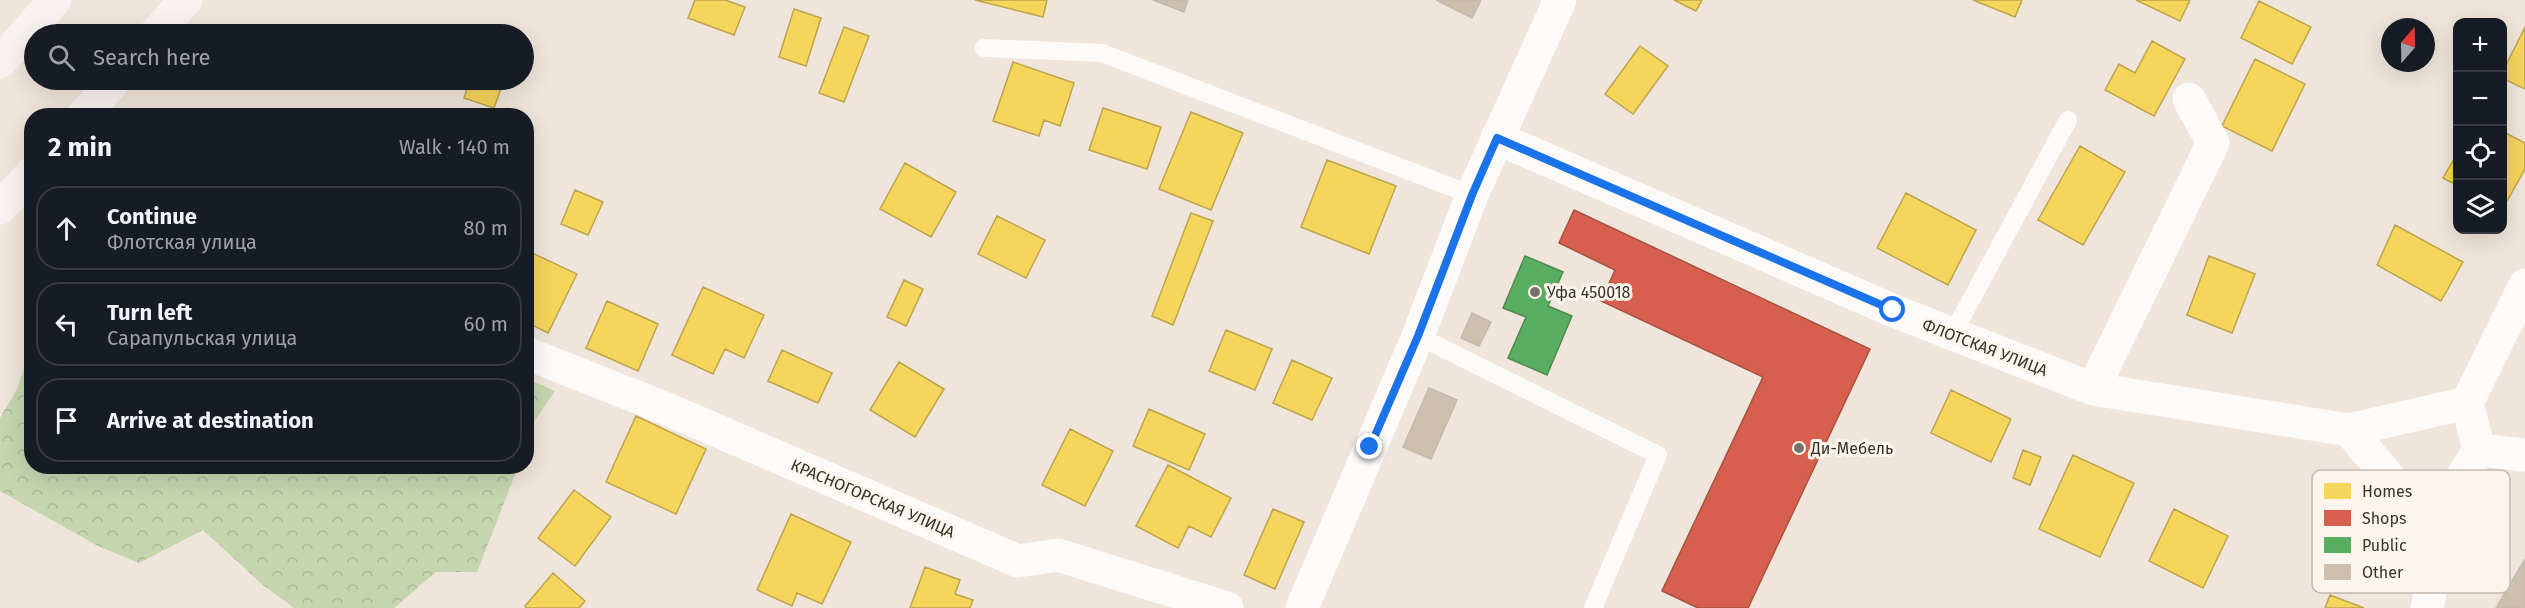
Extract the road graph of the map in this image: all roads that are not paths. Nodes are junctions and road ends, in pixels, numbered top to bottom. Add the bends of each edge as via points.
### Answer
1 (55, 0) edge
2 (186, 0) edge
3 (1560, 0) edge
4 (34, 24) edge
5 (164, 24) edge
6 (24, 35) edge
7 (984, 48) dead end
8 (0, 62) edge
9 (106, 90) edge
10 (2189, 99) dead end
11 (90, 108) edge
12 (2068, 120) dead end
13 (1497, 138) junction
14 (24, 182) edge
15 (1472, 195) junction
16 (0, 208) edge
17 (2525, 285) edge
18 (1952, 335) junction
19 (1418, 336) junction
20 (534, 356) edge
21 (2093, 389) junction
22 (2467, 403) junction
23 (2349, 430) junction
24 (2479, 450) junction
25 (2525, 455) edge
26 (2383, 470) edge
27 (2466, 470) edge
28 (2430, 593) edge
29 (1227, 608) edge
30 (1302, 608) edge
31 (1593, 608) edge
32 (2427, 608) edge

1 - 4 main road
2 - 5 main road
3 - 13 street
6 - 8 main road
7 - 15 lane via 1102,54
9 - 11 main road
10 - 21 street via 2213,143
12 - 18 lane
13 - 15 street
13 - 18 street, ФЛОТСКАЯ УЛИЦА
14 - 16 main road
15 - 19 street
17 - 22 street
18 - 21 street, ФЛОТСКАЯ УЛИЦА
19 - 30 street
19 - 31 lane via 1658,455
20 - 29 street, КРАСНОГОРСКАЯ УЛИЦА via 667,409 1018,561 1058,555
21 - 23 street, ФЛОТСКАЯ УЛИЦА
22 - 23 street, ФЛОТСКАЯ УЛИЦА
22 - 24 street
23 - 26 street
24 - 25 street
24 - 27 street
28 - 32 street

